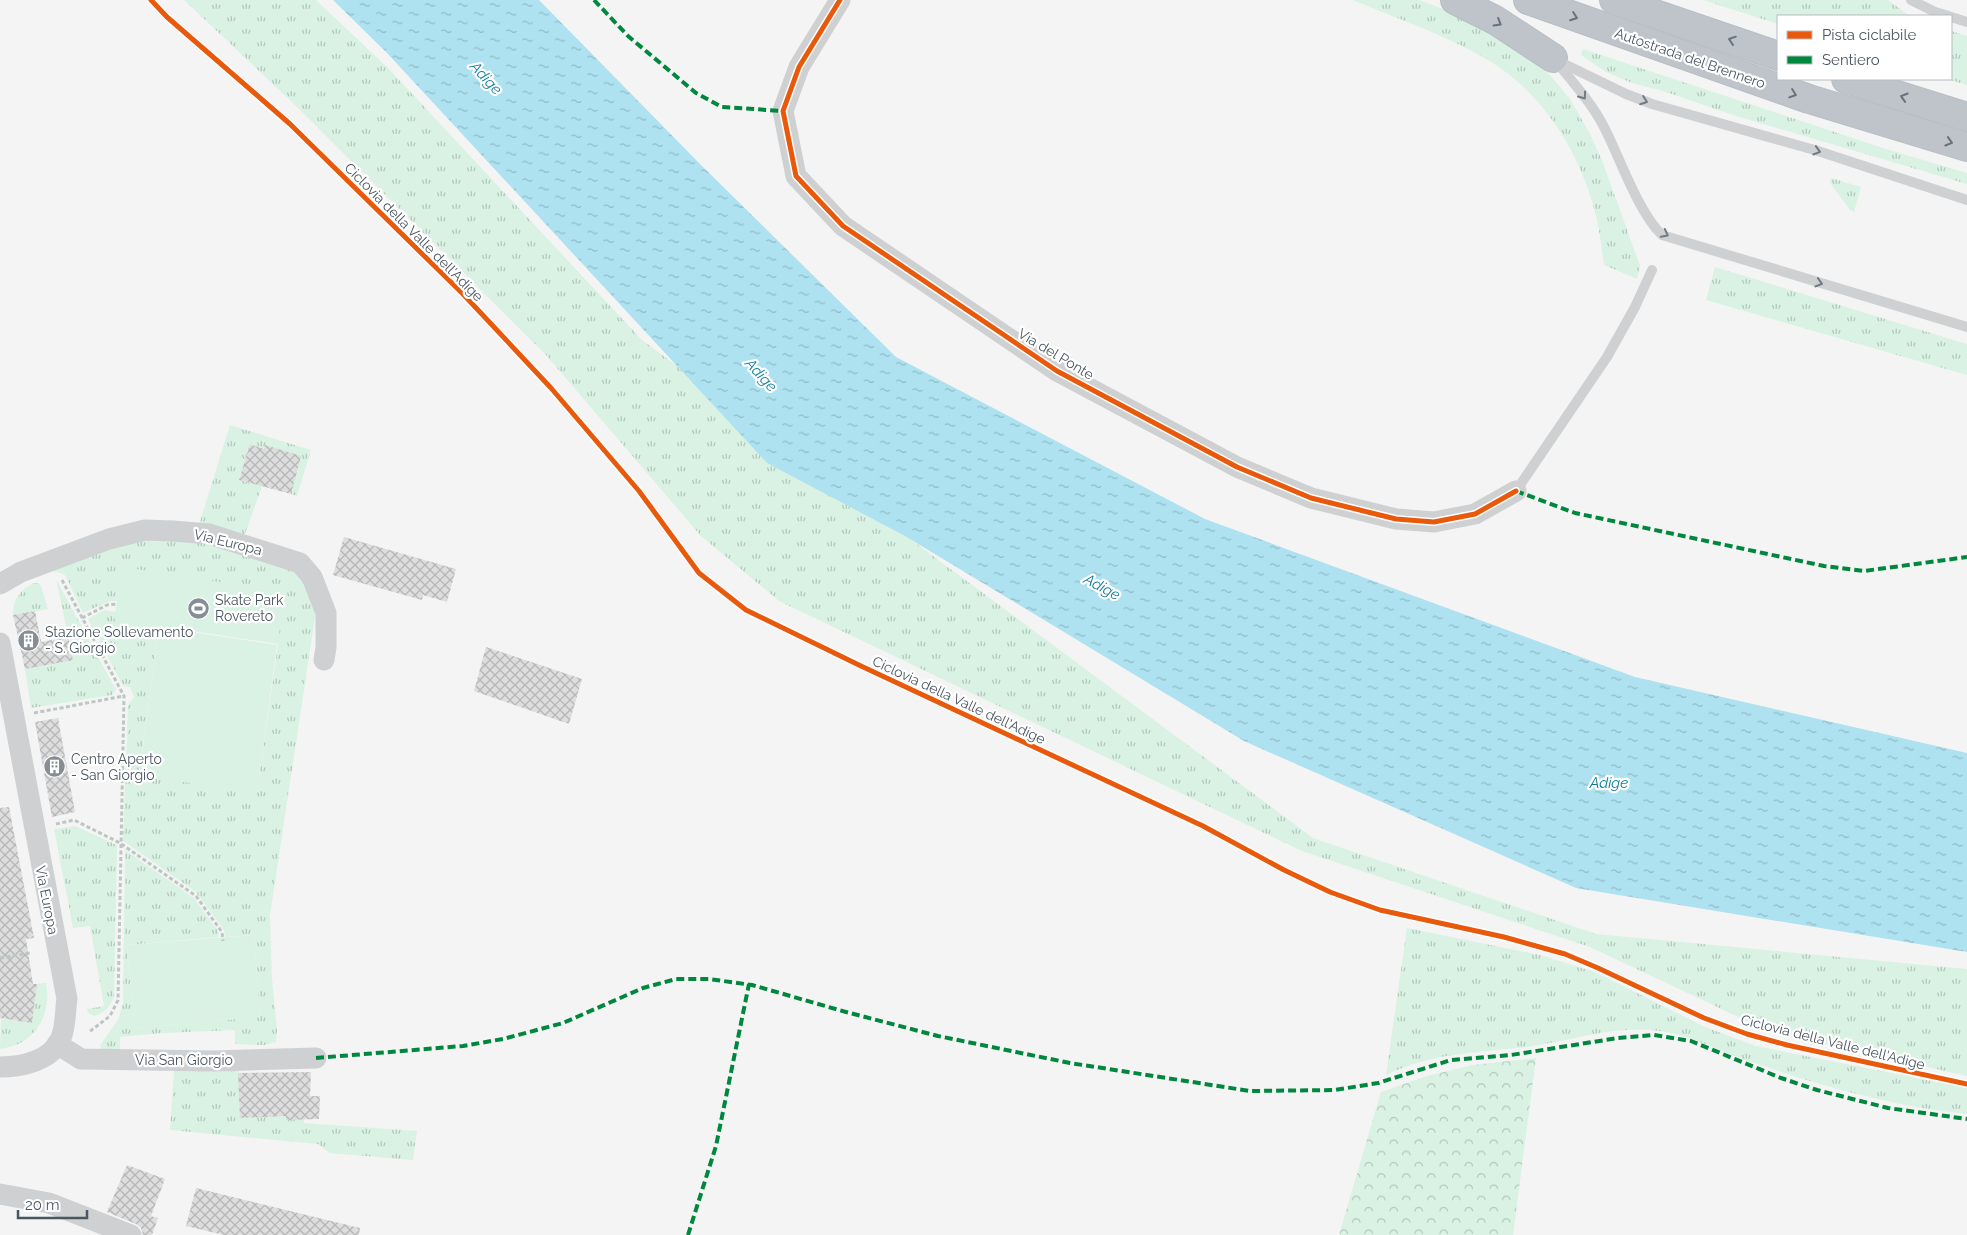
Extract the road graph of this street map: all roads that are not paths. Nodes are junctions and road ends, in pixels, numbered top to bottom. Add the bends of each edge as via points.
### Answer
1 (840, 0) edge
2 (1455, 0) edge
3 (1528, 0) edge
4 (1614, 0) edge
5 (1911, 0) edge
6 (1944, 15) edge
7 (1952, 18) edge
8 (1967, 22) edge
9 (1777, 56) edge
10 (1553, 58) junction
11 (1849, 80) edge
12 (1967, 117) edge
13 (1967, 147) edge
14 (1967, 200) edge
15 (1652, 270) dead end
16 (1967, 327) edge
17 (1516, 491) joint
18 (0, 584) edge
19 (0, 643) edge
20 (324, 660) dead end
21 (59, 1041) junction
22 (316, 1058) dead end
23 (0, 1067) edge
24 (0, 1194) edge
25 (131, 1235) edge

1 - 17 street, Via del Ponte via 799,67 783,111 796,176 843,226 1057,371 1237,467 1312,498 1396,520 1434,522 1475,514
2 -> 10 highway via 1495,20
3 -> 13 highway, Autostrada del Brennero via 1809,99
9 -> 4 highway
5 - 6 lane
7 - 8 lane
10 -> 14 lane via 1652,104
10 -> 16 lane via 1603,125 1647,216 1662,235
12 -> 11 highway
15 - 17 lane via 1607,357
18 - 20 street, Via Europa via 21,572 109,538 146,530 209,534 300,563 312,576 326,613
19 - 21 street, Via Europa via 66,999
21 - 22 street, Via San Giorgio via 80,1059 213,1061
21 - 23 street via 51,1052 36,1061 17,1067
24 - 25 street via 49,1203

